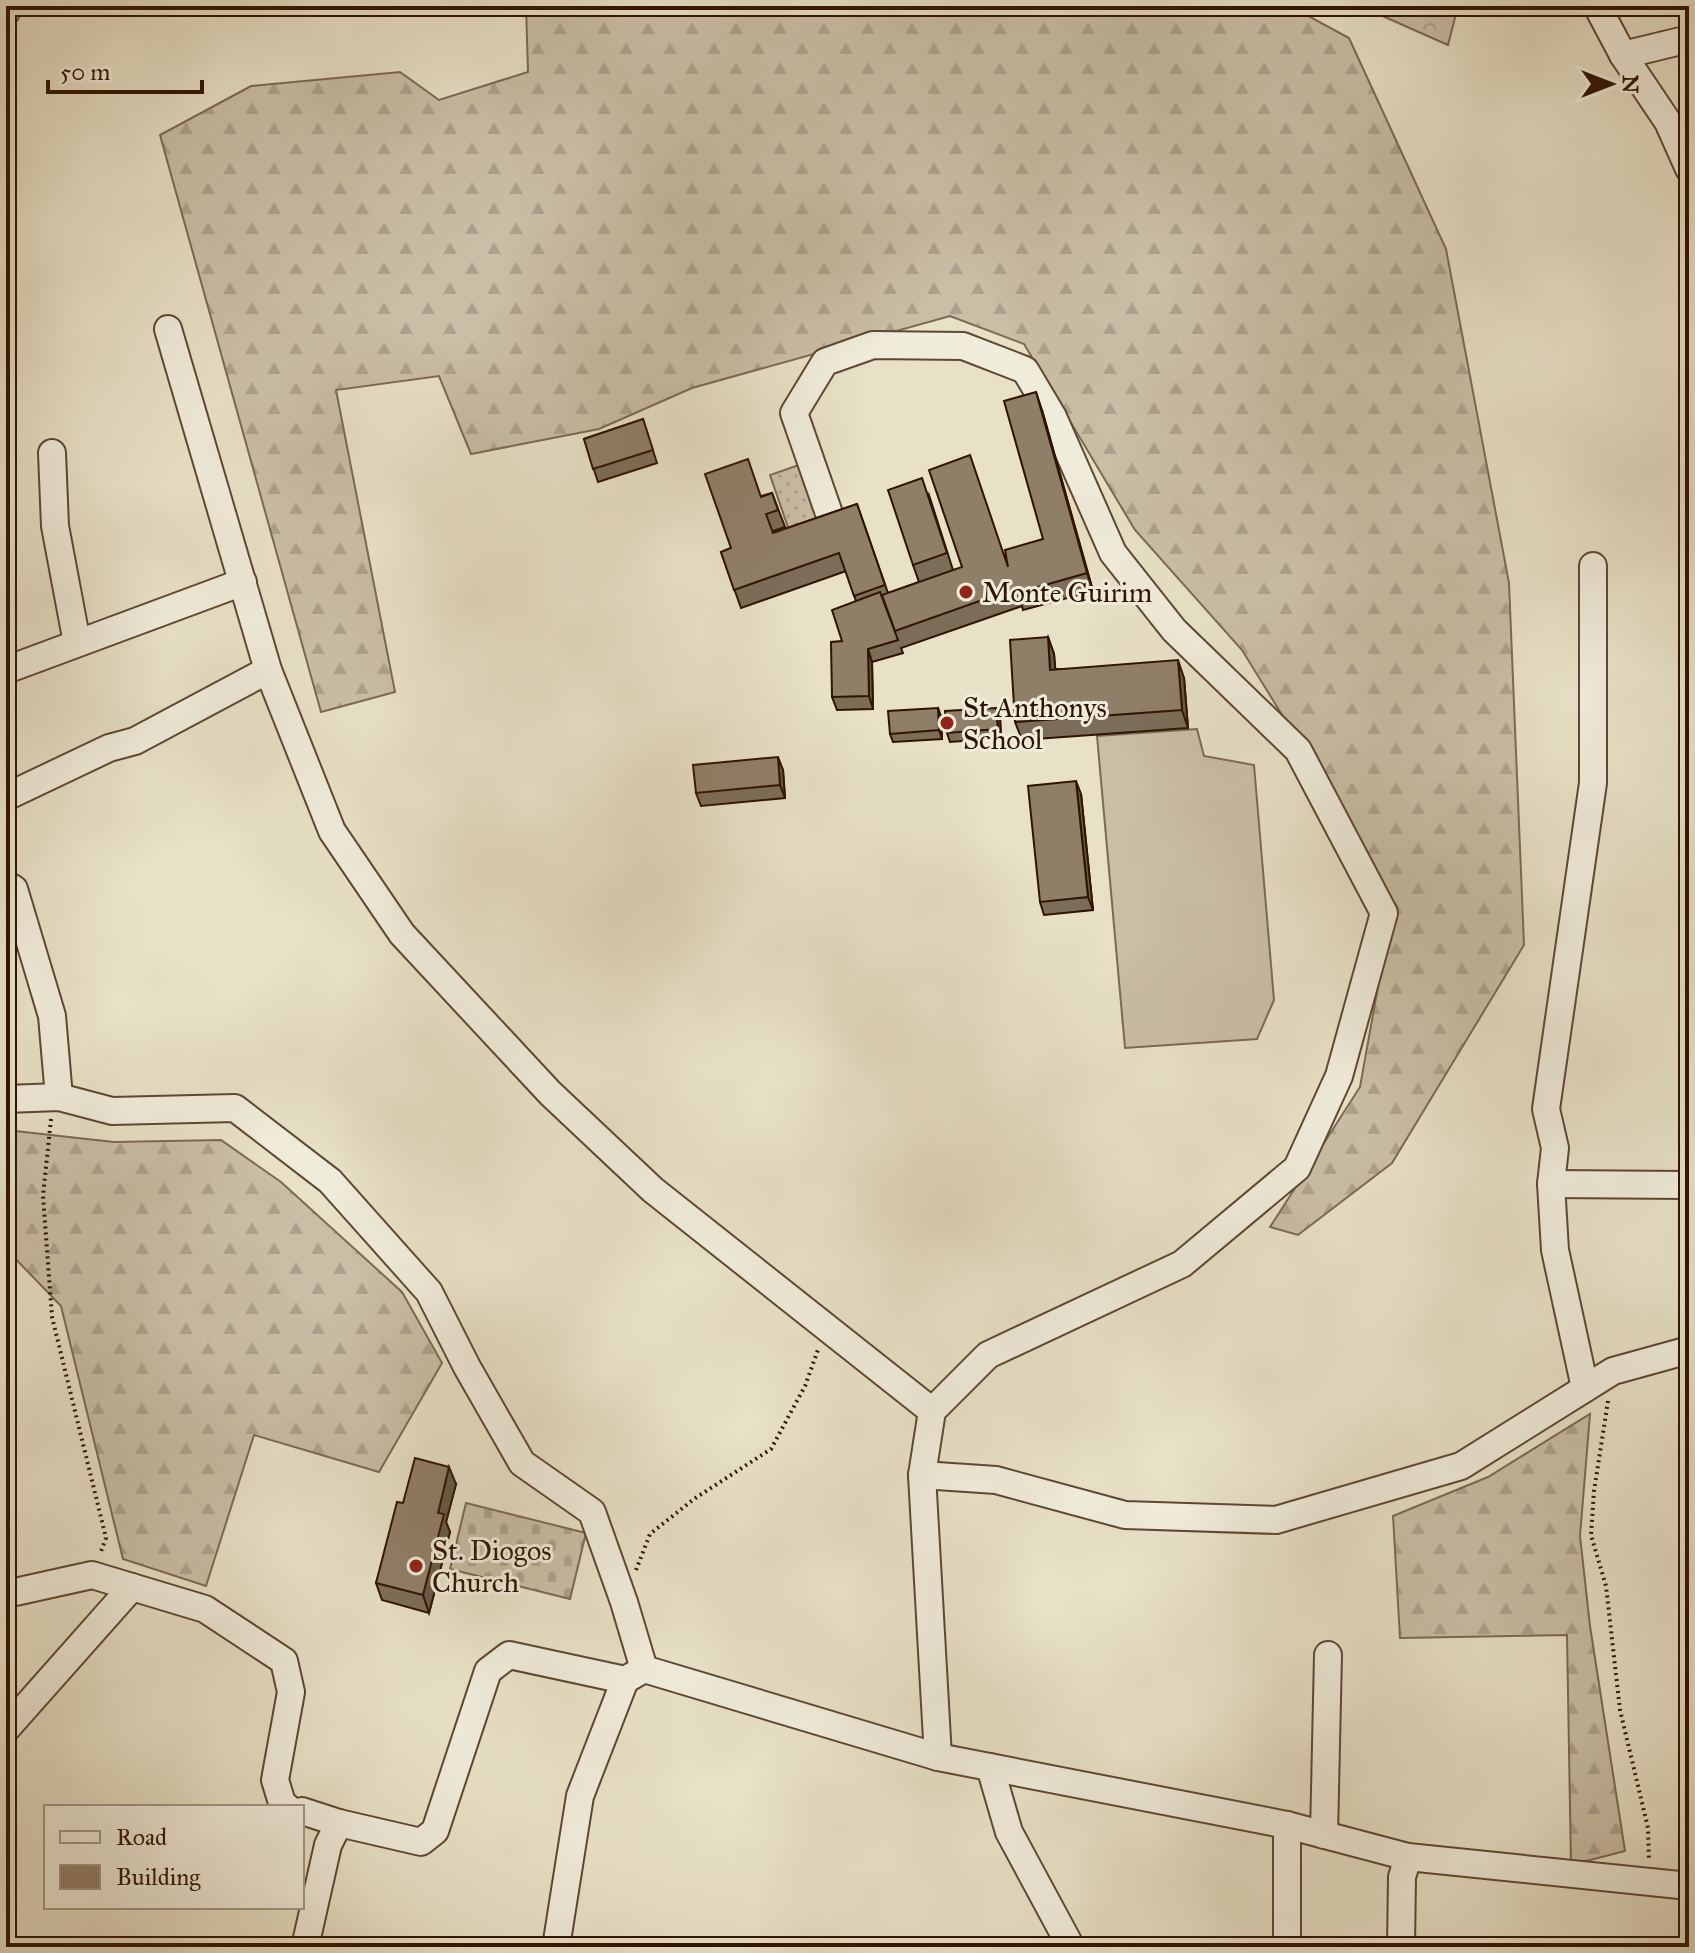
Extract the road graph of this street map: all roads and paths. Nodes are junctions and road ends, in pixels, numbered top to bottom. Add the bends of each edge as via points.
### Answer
1 (7, 6) edge
2 (1597, 6) edge
3 (6, 12) edge
4 (1689, 39) edge
5 (1623, 55) junction
6 (1689, 169) edge
7 (168, 329) dead end
8 (52, 453) dead end
9 (832, 522) edge
10 (1593, 566) dead end
11 (243, 582) junction
12 (77, 643) junction
13 (6, 670) edge
14 (268, 670) junction
15 (6, 797) edge
16 (6, 884) edge
17 (56, 1097) junction
18 (6, 1099) edge
19 (1551, 1184) junction
20 (1689, 1185) edge
21 (827, 1328) junction
22 (1689, 1350) edge
23 (1613, 1371) junction
24 (1585, 1388) junction
25 (932, 1411) junction
26 (922, 1475) junction
27 (92, 1575) junction
28 (132, 1587) junction
29 (6, 1594) edge
30 (624, 1602) junction
31 (1328, 1655) dead end
32 (635, 1674) junction
33 (6, 1729) edge
34 (938, 1757) junction
35 (990, 1767) junction
36 (283, 1805) edge
37 (304, 1812) edge
38 (339, 1823) junction
39 (1287, 1825) junction
40 (1324, 1835) junction
41 (1408, 1857) junction
42 (1649, 1883) junction
43 (1689, 1886) edge
44 (305, 1947) edge
45 (556, 1947) edge
46 (1071, 1947) edge
47 (1287, 1947) edge
48 (1401, 1947) edge

1 - 3 street
2 - 5 street
4 - 5 street
5 - 6 street via 1668,122
7 - 11 street
8 - 12 street via 55,526
9 - 25 street via 794,413 825,362 873,345 963,346 1025,370 1053,417 1113,553 1174,630 1298,750 1384,913 1339,1076 1297,1168 1182,1264 988,1355
10 - 19 street via 1593,783 1546,1109 1555,1148
11 - 12 street
11 - 14 street
12 - 13 street
14 - 15 street via 135,741
14 - 21 street via 332,831 402,934 550,1093 653,1190
16 - 17 street via 14,889 52,1016
17 - 18 street
17 - 27 path via 43,1196 52,1317 106,1538
17 - 30 street via 112,1111 235,1108 330,1181 429,1292 522,1463 592,1512
19 - 20 street
19 - 24 street via 1555,1250
21 - 25 street
21 - 30 path via 805,1386 771,1449 650,1534
22 - 23 street
23 - 24 street
23 - 42 path via 1591,1535 1606,1586 1620,1710 1648,1828
24 - 26 street via 1461,1466 1276,1520 1125,1515 996,1480
25 - 26 street
26 - 34 street
27 - 28 street
27 - 29 street
28 - 33 street
28 - 36 street via 205,1609 284,1661 291,1692 275,1780
30 - 32 street
31 - 40 street
32 - 34 street
32 - 38 street via 509,1655 488,1671 435,1831 421,1842
32 - 45 street via 580,1796
34 - 35 street
35 - 39 street
35 - 46 street via 1009,1832
37 - 38 street
38 - 44 street via 328,1845
39 - 40 street
39 - 47 street
40 - 41 street
41 - 42 street
41 - 48 street via 1402,1877
42 - 43 street

